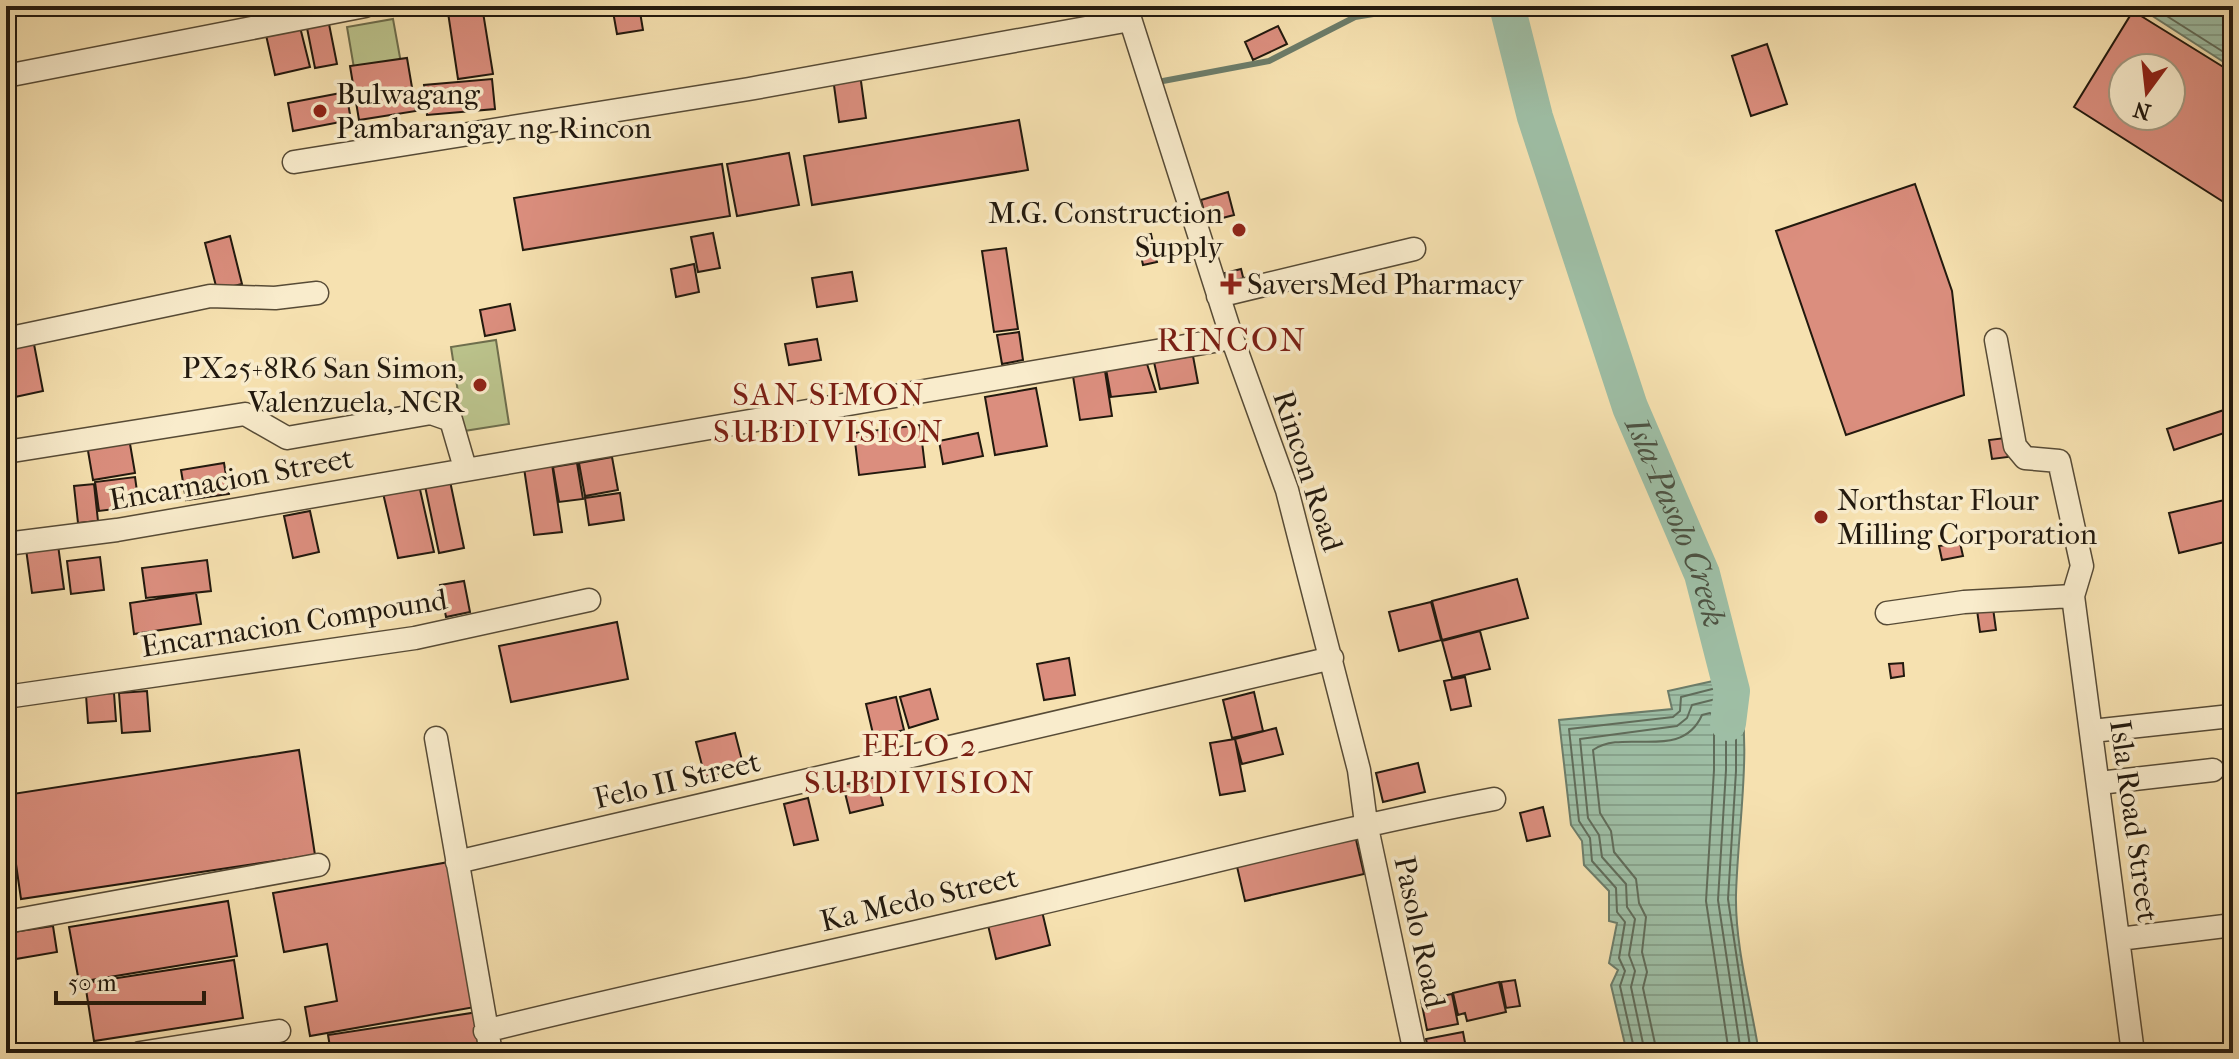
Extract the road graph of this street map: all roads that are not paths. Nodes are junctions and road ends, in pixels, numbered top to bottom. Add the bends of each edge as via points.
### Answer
1 (365, 6) edge
2 (1128, 13) edge
3 (6, 76) edge
4 (294, 162) dead end
5 (1414, 249) dead end
6 (317, 293) dead end
7 (1218, 296) junction
8 (1232, 338) junction
9 (6, 339) edge
10 (1996, 340) dead end
11 (6, 452) edge
12 (465, 468) junction
13 (6, 544) edge
14 (2073, 596) junction
15 (589, 600) dead end
16 (1887, 613) dead end
17 (1332, 658) junction
18 (6, 697) edge
19 (2231, 716) dead end
20 (2092, 731) junction
21 (436, 738) dead end
22 (2213, 770) dead end
23 (2099, 783) junction
24 (1494, 799) dead end
25 (1366, 823) junction
26 (457, 862) junction
27 (318, 865) dead end
28 (6, 922) edge
29 (2233, 925) edge
30 (2119, 939) junction
31 (279, 1031) dead end
32 (485, 1031) junction
33 (140, 1053) edge
34 (491, 1053) edge
35 (1415, 1053) edge
36 (2133, 1053) edge

1 - 3 street
2 - 4 street via 749,89
2 - 7 street, Rincon Road
5 - 7 street
6 - 9 street via 210,296
7 - 8 street, Rincon Road
8 - 12 street, Encarnacion Street
8 - 17 street, Rincon Road via 1287,490
10 - 14 street, Isla Road Street via 2019,455 2059,461 2082,566
11 - 12 street via 245,414 280,436 440,413 451,420
12 - 13 street, Encarnacion Street via 117,530
14 - 16 street
14 - 20 street, Isla Road Street
15 - 18 street, Encarnacion Compound via 415,638
17 - 25 street, Rincon Road
17 - 26 street, Felo II Street
19 - 20 street
20 - 23 street, Isla Road Street
21 - 26 street
22 - 23 street
23 - 30 street, Isla Road Street
24 - 25 street, Ka Medo Street
25 - 32 street, Ka Medo Street
25 - 35 street, Pasolo Road
26 - 32 street
27 - 28 street
29 - 30 street
30 - 36 street, Isla Road Street
31 - 33 street
32 - 34 street

